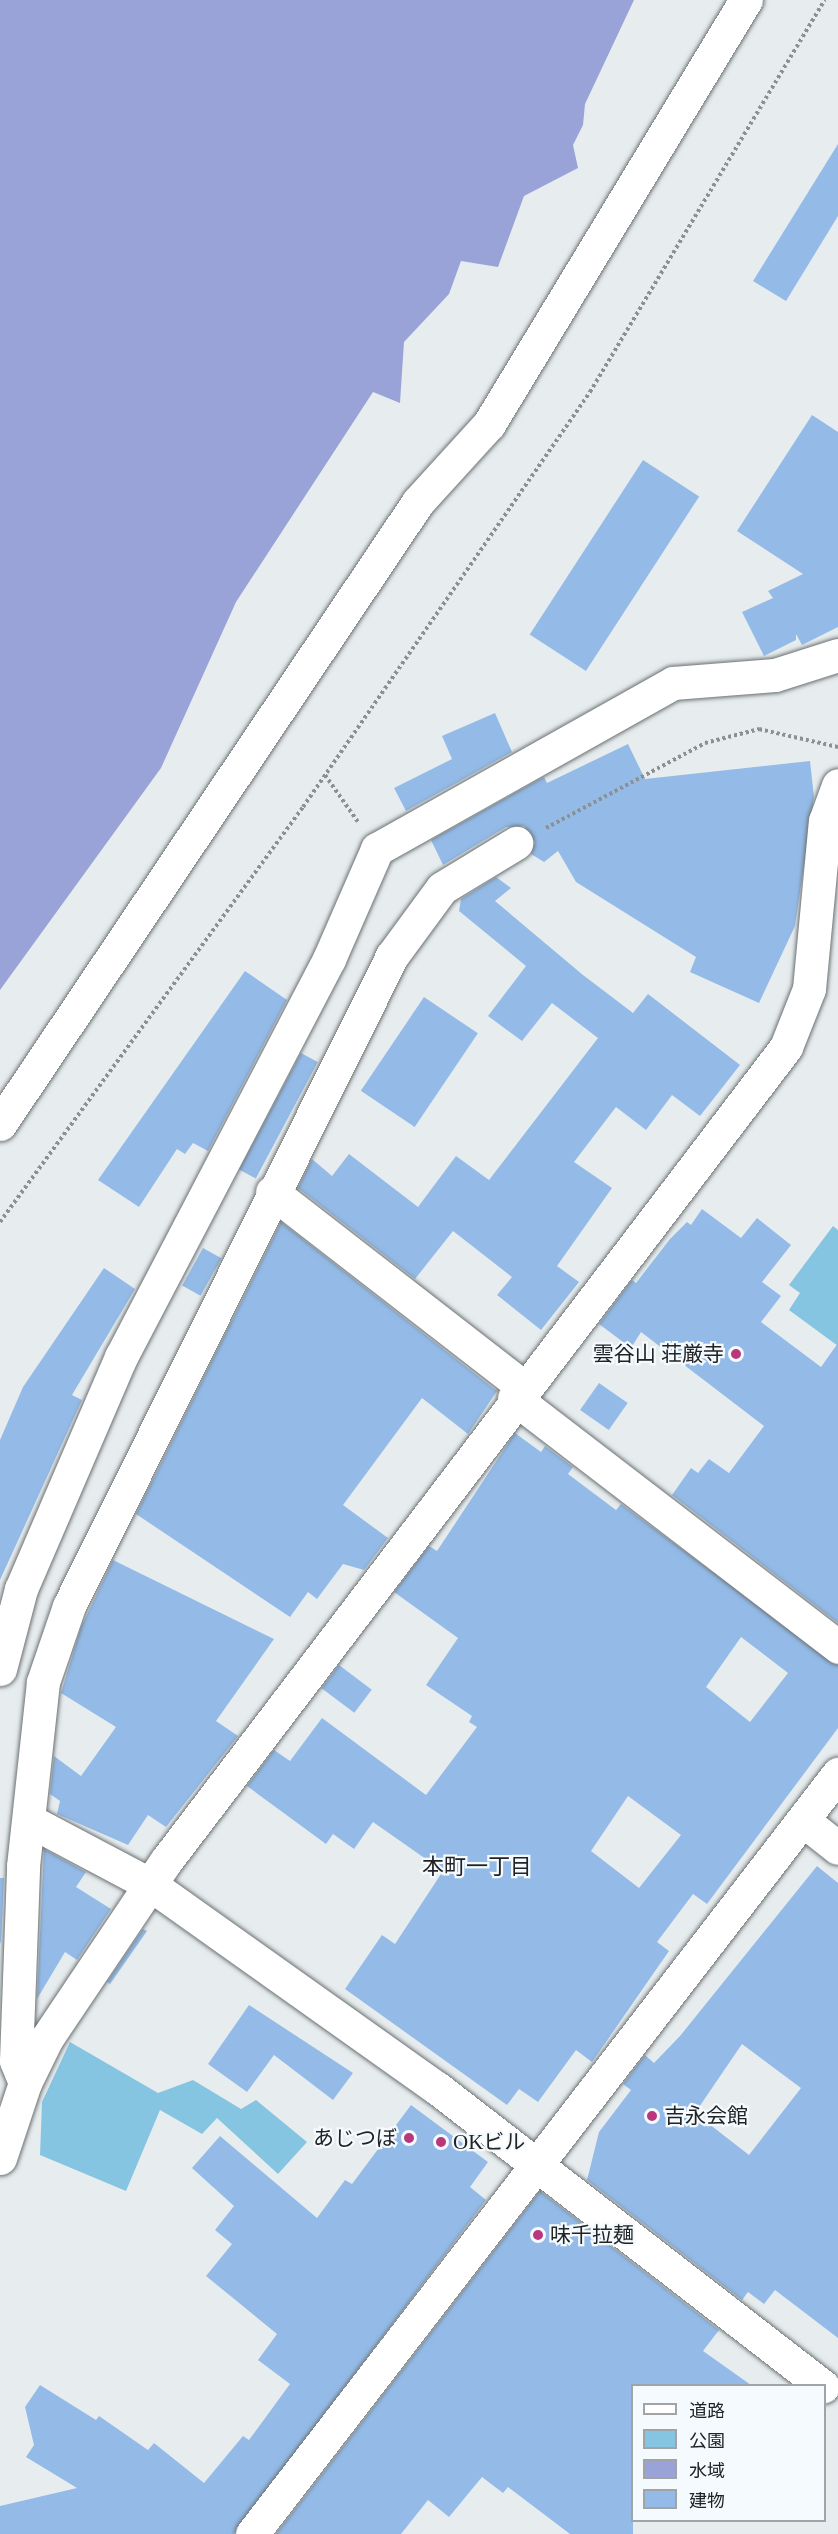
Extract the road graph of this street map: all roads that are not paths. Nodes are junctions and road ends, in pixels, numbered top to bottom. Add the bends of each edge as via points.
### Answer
1 (746, 0) edge
2 (838, 656) edge
3 (838, 785) edge
4 (516, 843) road end
5 (0, 1124) edge
6 (272, 1192) junction
7 (519, 1393) junction
8 (10, 1587) edge
9 (838, 1647) edge
10 (0, 1669) edge
11 (838, 1774) edge
12 (804, 1821) junction
13 (32, 1822) junction
14 (838, 1848) edge
15 (151, 1885) junction
16 (25, 2083) junction
17 (0, 2158) edge
18 (539, 2163) junction
19 (821, 2384) edge
20 (826, 2388) edge
21 (838, 2397) edge
22 (252, 2534) edge

1 - 5 street via 489,424 418,502
2 - 8 street via 775,675 673,683 377,849 329,959 121,1357
3 - 7 street via 825,821 809,989 786,1047
4 - 6 street via 442,888 416,920
6 - 7 street
6 - 13 street via 69,1606 43,1682
7 - 9 street
7 - 15 street
8 - 10 street
11 - 12 street
12 - 14 street
12 - 18 street
13 - 15 street
13 - 16 street via 22,1866 16,2061
15 - 16 street via 47,2038
15 - 18 street
16 - 17 street
18 - 19 street
18 - 22 street
20 - 21 street

